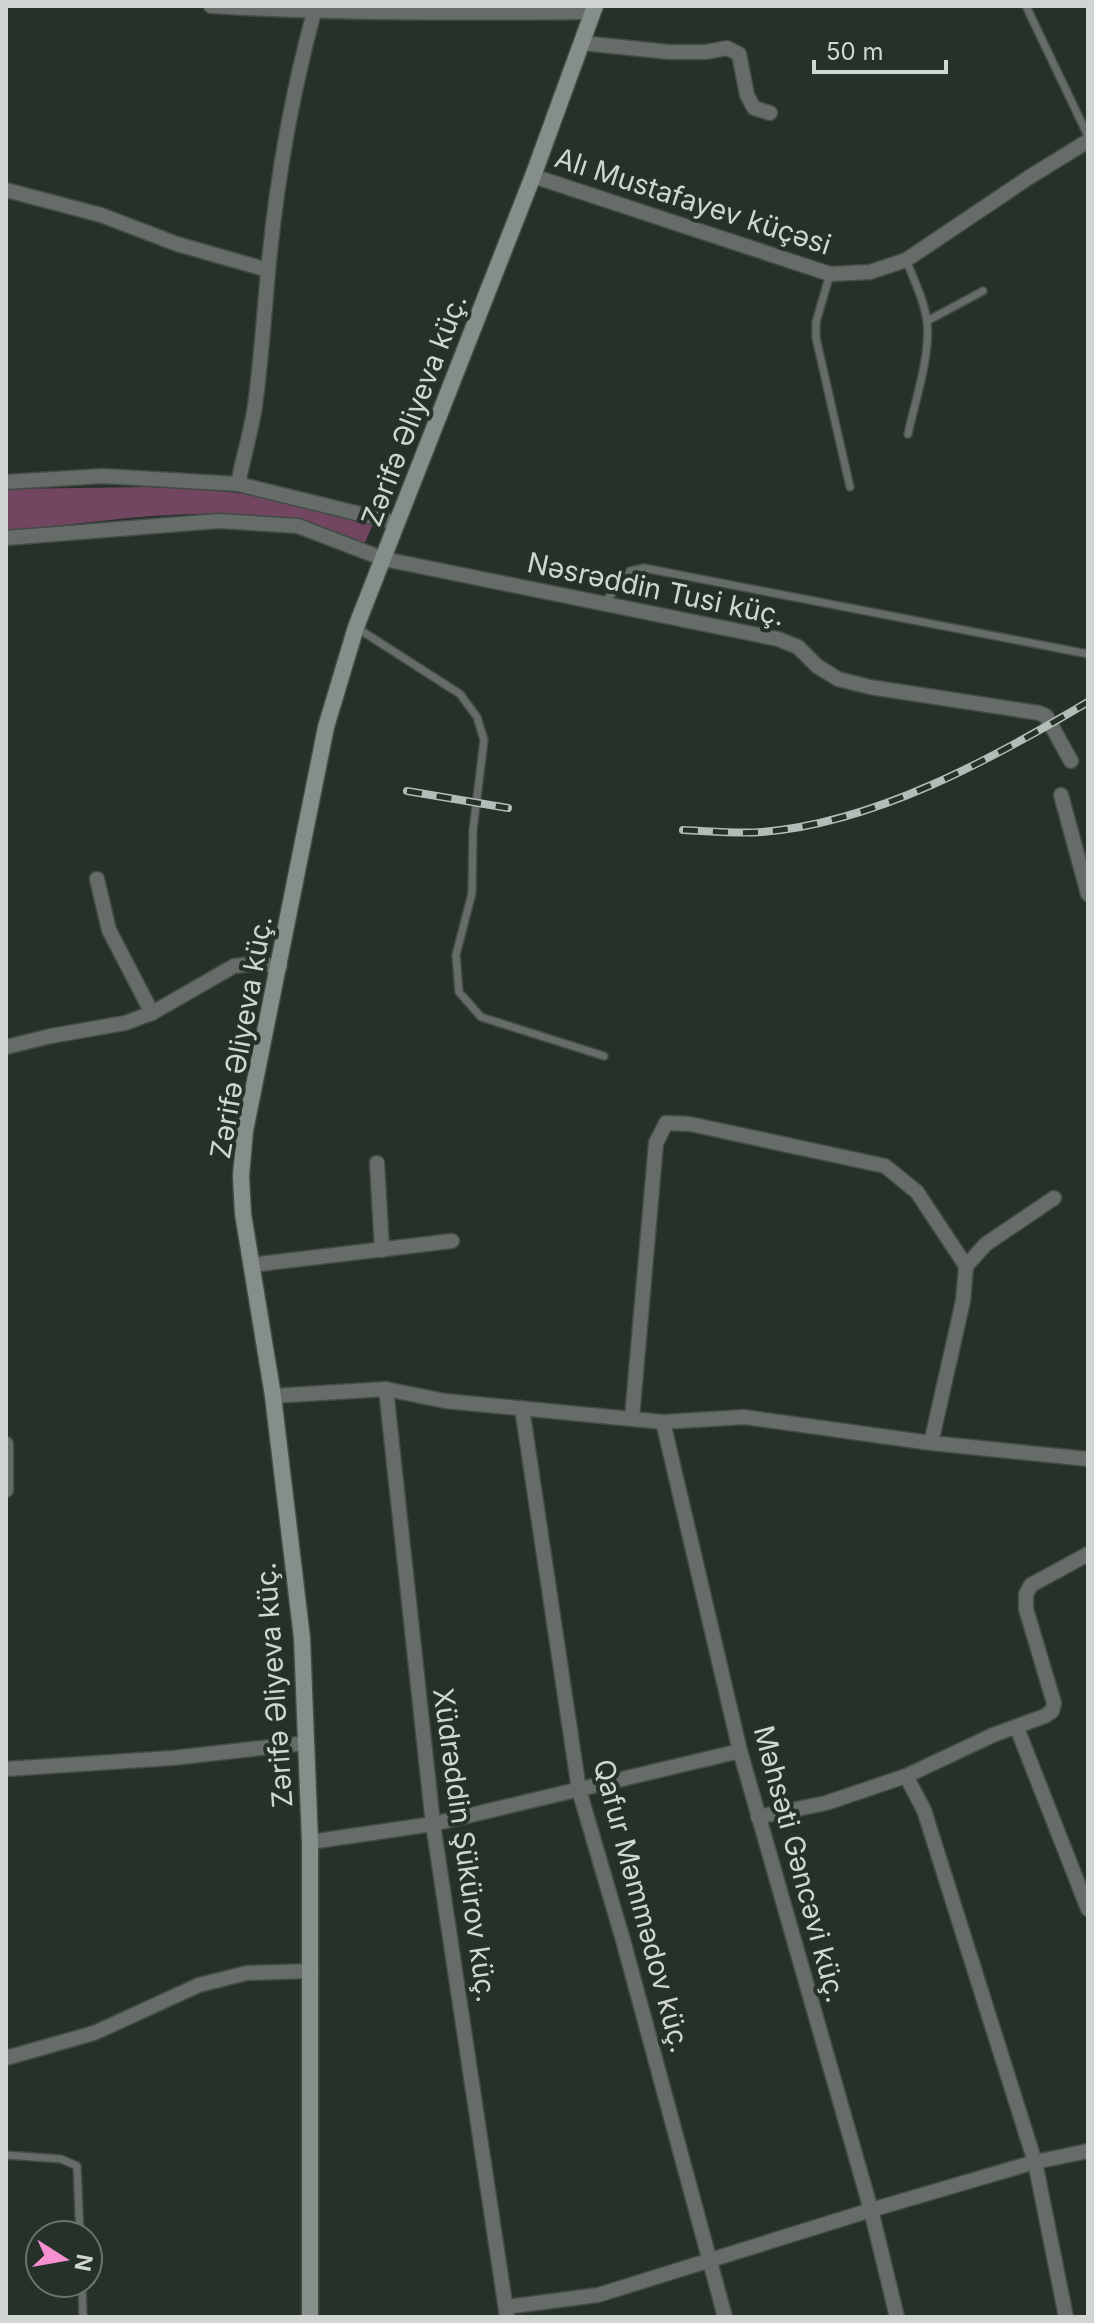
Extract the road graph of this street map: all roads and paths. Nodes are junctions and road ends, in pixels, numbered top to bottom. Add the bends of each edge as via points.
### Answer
1 (211, 6) edge
2 (1026, 6) edge
3 (594, 9) edge
4 (314, 12) junction
5 (582, 43) junction
6 (770, 113) dead end
7 (1088, 139) edge
8 (533, 176) junction
9 (6, 190) edge
10 (906, 260) junction
11 (268, 270) junction
12 (830, 274) junction
13 (983, 291) dead end
14 (927, 321) junction
15 (908, 434) dead end
16 (6, 482) edge
17 (238, 484) junction
18 (850, 487) dead end
19 (397, 523) junction
20 (6, 538) edge
21 (384, 559) junction
22 (604, 604) junction
23 (356, 627) junction
24 (1088, 654) edge
25 (1071, 761) dead end
26 (1061, 795) dead end
27 (97, 879) dead end
28 (1088, 894) edge
29 (280, 966) junction
30 (152, 1013) junction
31 (6, 1047) edge
32 (604, 1056) dead end
33 (377, 1163) dead end
34 (1054, 1198) dead end
35 (452, 1241) dead end
36 (382, 1250) junction
37 (251, 1265) junction
38 (966, 1266) junction
39 (386, 1389) junction
40 (273, 1396) junction
41 (522, 1408) junction
42 (632, 1418) junction
43 (663, 1422) junction
44 (931, 1443) junction
45 (6, 1444) edge
46 (1088, 1459) edge
47 (6, 1490) edge
48 (1088, 1554) edge
49 (1017, 1728) junction
50 (306, 1743) junction
51 (740, 1751) junction
52 (6, 1769) edge
53 (906, 1776) junction
54 (579, 1790) junction
55 (758, 1817) junction
56 (433, 1824) junction
57 (310, 1842) junction
58 (1088, 1909) edge
59 (311, 1971) junction
60 (6, 2058) edge
61 (1088, 2151) edge
62 (6, 2155) edge
63 (1035, 2162) junction
64 (871, 2210) junction
65 (79, 2219) edge
66 (710, 2261) junction
67 (506, 2312) edge
68 (310, 2317) edge
69 (725, 2317) edge
70 (897, 2317) edge
71 (1066, 2317) edge

1 - 4 street
2 - 7 lane
3 - 4 street
3 - 5 street, Zərifə Əliyeva küç.
4 - 11 street via 299,65
5 - 6 street via 669,52 727,48 739,54 754,108
5 - 8 street, Zərifə Əliyeva küç.
7 - 10 street, Alı Mustafayev küçəsi
8 - 12 street, Alı Mustafayev küçəsi
8 - 19 street, Zərifə Əliyeva küç.
9 - 11 street
10 - 12 street, Alı Mustafayev küçəsi via 870,272
10 - 14 lane
11 - 17 street via 254,411
12 - 18 lane via 816,338
13 - 14 lane
14 - 15 lane
16 - 17 street via 103,476
17 - 19 street
19 - 21 street, Zərifə Əliyeva küç.
20 - 21 street, Nəsrəddin Tusi küç. via 219,521 298,526
21 - 22 street, Nəsrəddin Tusi küç.
21 - 23 street, Zərifə Əliyeva küç.
22 - 24 lane via 630,571 644,568
22 - 25 street, Nəsrəddin Tusi küç. via 778,639 798,647 838,679 859,685 1039,713 1046,716
23 - 29 street, Zərifə Əliyeva küç. via 326,727
23 - 32 lane via 460,694 477,717 484,740 472,893 456,955 459,992 481,1017
26 - 28 street
27 - 30 street via 109,930
29 - 30 street via 234,966
29 - 37 street, Zərifə Əliyeva küç. via 245,1131 241,1176
30 - 31 street
33 - 36 street
34 - 38 street via 986,1244
35 - 36 street
36 - 37 street
37 - 40 street, Zərifə Əliyeva küç.
38 - 42 street via 917,1192 885,1166 666,1123 656,1143
38 - 44 street
39 - 40 street
39 - 41 street
39 - 56 street, Xüdrəddin Şükürov küç.
40 - 50 street, Zərifə Əliyeva küç. via 302,1638
41 - 42 street
41 - 54 street, Qafur Məmmədov küç.
42 - 43 street
43 - 44 street via 744,1417
43 - 51 street, Məhsəti Gəncəvi küç.
44 - 46 street
45 - 47 street
48 - 49 street via 1031,1585 1026,1594 1054,1703 1045,1716
49 - 53 street
49 - 58 street
50 - 52 street
50 - 57 street, Zərifə Əliyeva küç.
51 - 54 street
51 - 55 street, Məhsəti Gəncəvi küç.
53 - 55 street via 826,1803
53 - 63 street via 924,1810
54 - 56 street
54 - 66 street, Qafur Məmmədov küç.
55 - 64 street, Məhsəti Gəncəvi küç.
56 - 57 street
56 - 67 street, Xüdrəddin Şükürov küç.
57 - 59 street, Zərifə Əliyeva küç.
59 - 60 street via 247,1973 199,1985 94,2033
59 - 68 street, Zərifə Əliyeva küç.
61 - 63 street
62 - 65 lane via 61,2159 77,2166
63 - 64 street
63 - 71 street
64 - 66 street
64 - 70 street, Məhsəti Gəncəvi küç.
66 - 67 street via 598,2295
66 - 69 street, Qafur Məmmədov küç.

